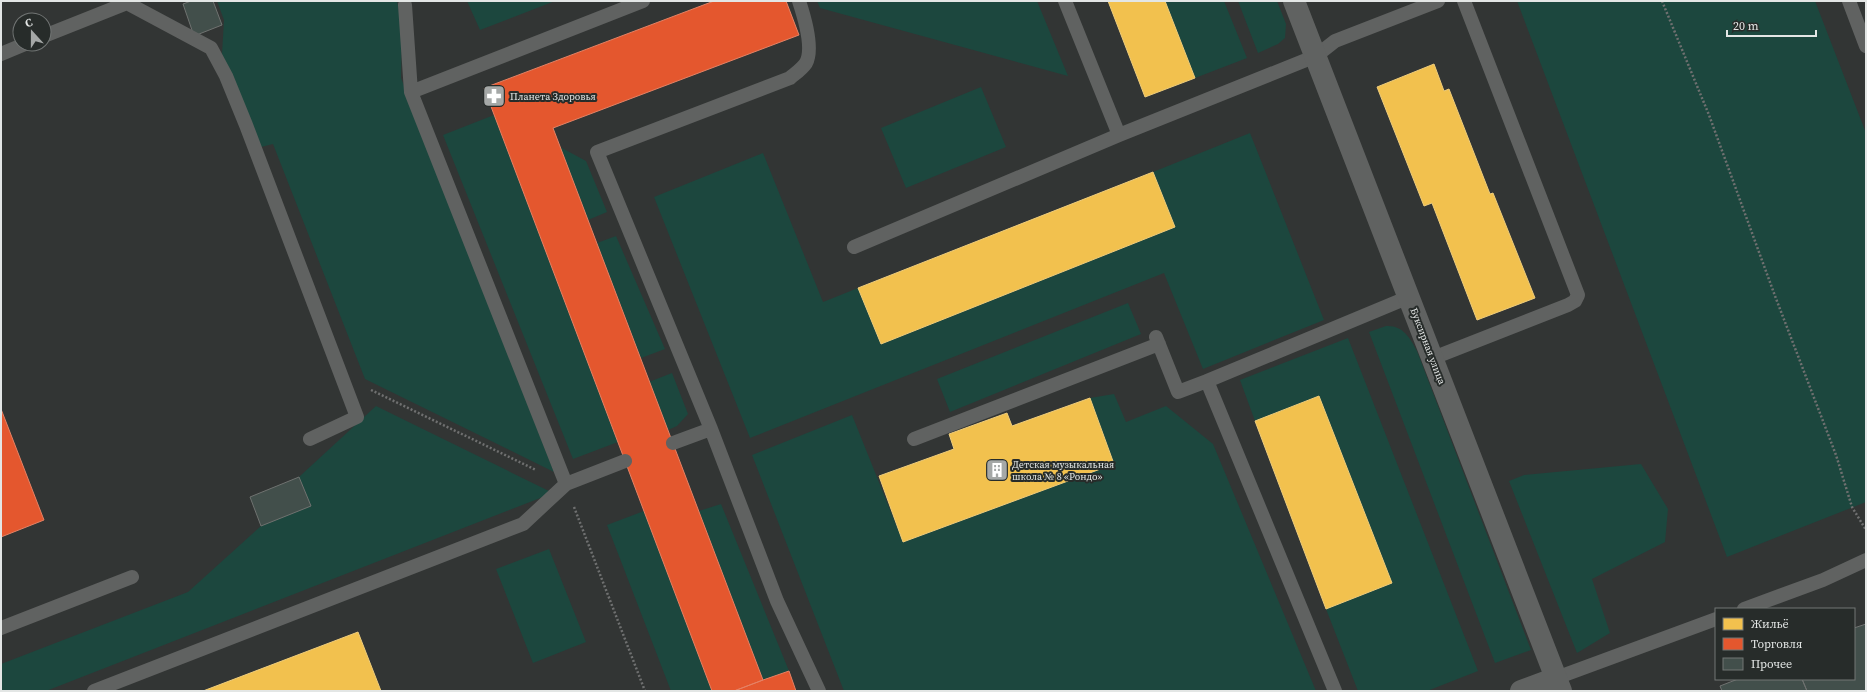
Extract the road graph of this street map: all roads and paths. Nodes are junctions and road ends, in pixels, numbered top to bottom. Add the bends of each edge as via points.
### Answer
1 (643, 1) edge
2 (799, 1) edge
3 (1065, 1) edge
4 (1294, 1) edge
5 (1438, 1) edge
6 (1464, 1) edge
7 (1662, 1) edge
8 (1849, 1) edge
9 (405, 5) dead end
10 (52, 33) edge
11 (1866, 46) edge
12 (12, 49) edge
13 (1, 54) edge
14 (1316, 56) junction
15 (411, 92) junction
16 (1119, 135) junction
17 (854, 247) dead end
18 (1409, 297) junction
19 (1433, 358) junction
20 (341, 376) junction
21 (1207, 381) junction
22 (711, 429) junction
23 (914, 439) dead end
24 (310, 440) dead end
25 (673, 443) dead end
26 (625, 461) dead end
27 (566, 484) junction
28 (1866, 530) edge
29 (1866, 560) edge
30 (132, 577) dead end
31 (1747, 608) edge
32 (1715, 619) edge
33 (1, 628) edge
34 (1559, 684) edge
35 (94, 691) edge
36 (645, 691) edge
37 (820, 691) edge
38 (1335, 691) edge
39 (1520, 691) edge

1 - 15 lane
2 - 22 lane via 808,41 806,62 800,71 790,78 597,152
3 - 16 lane
4 - 14 street, Буксирная улица
5 - 14 lane via 1335,41
6 - 19 lane via 1578,295 1575,301 1568,305
7 - 28 path via 1709,115 1836,455 1852,506
8 - 11 lane
9 - 15 lane
10 - 20 lane via 127,3 211,48 226,76 246,125
12 - 13 lane
14 - 16 lane
14 - 18 street, Буксирная улица
15 - 27 lane
16 - 17 lane
18 - 19 street, Буксирная улица
18 - 21 lane
19 - 34 street, Буксирная улица
20 - 24 lane via 357,417
20 - 27 path
21 - 23 lane via 1178,392 1157,341
21 - 38 lane
22 - 25 lane
22 - 37 lane via 777,601
26 - 27 lane
27 - 35 lane via 522,524
27 - 36 path
29 - 31 lane via 1823,580
30 - 33 lane
32 - 34 lane
34 - 39 street

